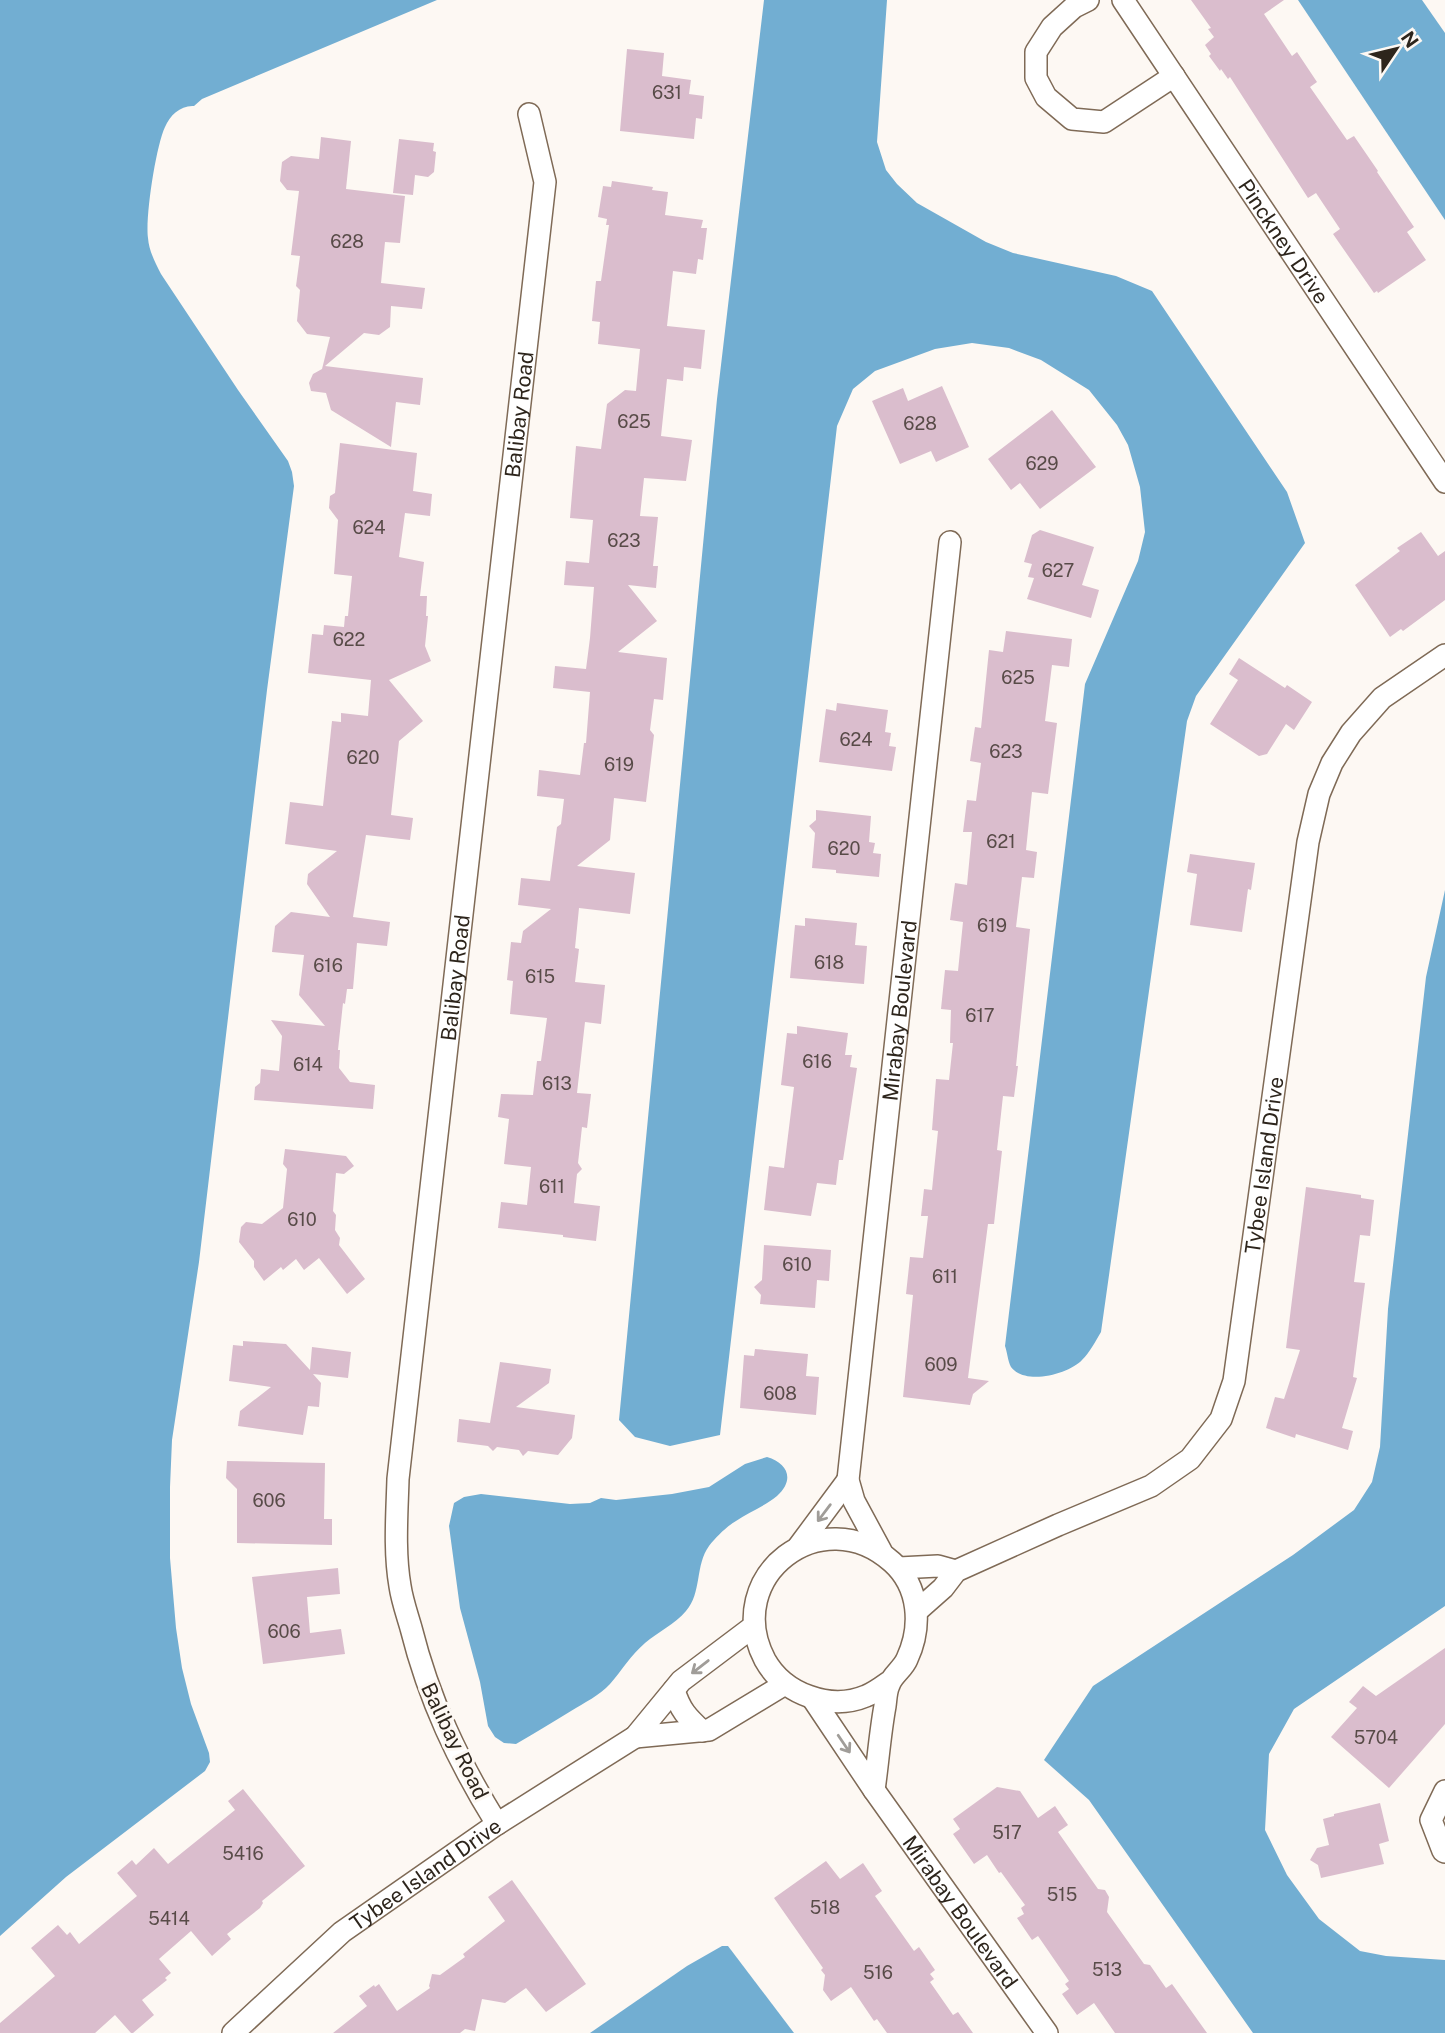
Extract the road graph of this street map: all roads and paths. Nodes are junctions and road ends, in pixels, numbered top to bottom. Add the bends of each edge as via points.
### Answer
1 (1088, 0) edge
2 (1123, 0) edge
3 (1174, 76) junction
4 (529, 114) dead end
5 (1445, 482) edge
6 (950, 542) dead end
7 (1445, 655) edge
8 (848, 1480) junction
9 (799, 1546) junction
10 (881, 1551) junction
11 (899, 1568) junction
12 (956, 1571) junction
13 (917, 1611) junction
14 (754, 1626) junction
15 (889, 1682) junction
16 (785, 1684) junction
17 (674, 1690) junction
18 (813, 1699) junction
19 (702, 1731) junction
20 (635, 1737) junction
21 (874, 1790) junction
22 (1445, 1791) edge
23 (496, 1824) junction
24 (1445, 1852) edge
25 (233, 2033) edge
26 (1047, 2033) edge

1 - 3 street via 1052,27 1037,52 1036,78 1046,97 1072,119 1104,122
2 - 3 street, Pinckney Drive
3 - 5 street, Pinckney Drive
4 - 23 street, Balibay Road via 545,182 397,1492 400,1587 421,1668 443,1726
6 - 8 street, Mirabay Boulevard
7 - 12 street, Tybee Island Drive via 1382,698 1351,733 1319,794 1306,855 1234,1381 1221,1419 1190,1459 1151,1486
8 -> 9 street, Mirabay Boulevard
8 - 10 street, Mirabay Boulevard
9 - 10 street, Mirabay Boulevard via 826,1538 855,1540
9 - 14 street, Mirabay Boulevard via 779,1560 765,1579 756,1601
10 - 11 street, Mirabay Boulevard
11 - 12 street via 937,1566
11 - 13 street, Mirabay Boulevard
12 - 13 street, Tybee Island Drive
13 - 15 street, Mirabay Boulevard via 916,1637 906,1662
14 - 16 street, Mirabay Boulevard via 764,1658
14 -> 17 street, Tybee Island Drive
15 - 18 street, Mirabay Boulevard via 866,1696 840,1702
15 - 21 street, Mirabay Boulevard
16 - 18 street, Mirabay Boulevard
16 - 19 street, Tybee Island Drive
17 - 19 street via 679,1706
17 - 20 street, Tybee Island Drive
18 -> 21 street, Mirabay Boulevard
19 - 20 street, Tybee Island Drive
20 - 23 street, Tybee Island Drive
21 - 26 street, Mirabay Boulevard
22 - 24 street via 1431,1820
23 - 25 street, Tybee Island Drive via 342,1932

